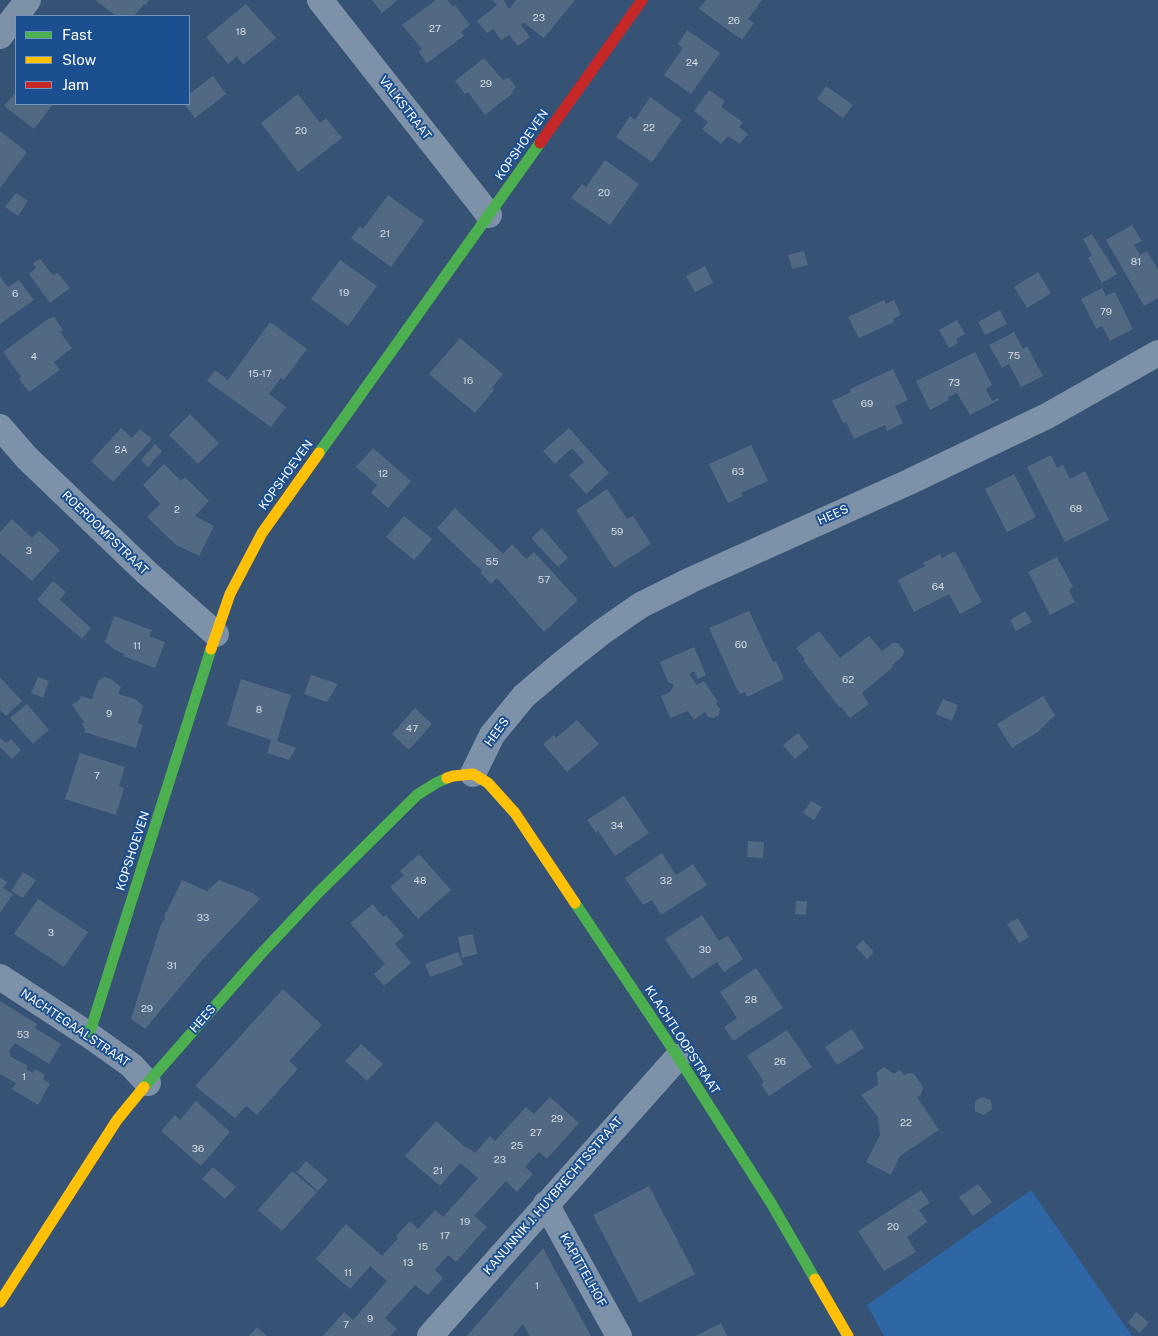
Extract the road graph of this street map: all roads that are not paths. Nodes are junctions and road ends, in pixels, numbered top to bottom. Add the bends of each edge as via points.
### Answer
1 (28, 0) edge
2 (320, 0) edge
3 (642, 0) edge
4 (16, 15) edge
5 (15, 17) edge
6 (0, 36) edge
7 (489, 215) junction
8 (1158, 353) edge
9 (0, 427) edge
10 (216, 634) junction
11 (473, 774) junction
12 (0, 977) edge
13 (89, 1035) junction
14 (678, 1057) junction
15 (148, 1083) junction
16 (546, 1204) junction
17 (0, 1302) edge
18 (430, 1336) edge
19 (619, 1336) edge
20 (848, 1336) edge

1 - 4 street
2 - 7 street, VALKSTRAAT
3 - 7 main road, KOPSHOEVEN
5 - 6 street
7 - 10 main road, KOPSHOEVEN via 262,532 230,594
8 - 11 street, HEES via 1047,416 641,605 602,632 524,696 492,735
9 - 10 street, ROERDOMPSTRAAT via 26,458
10 - 13 main road, KOPSHOEVEN
11 - 14 main road, KLACHTLOOPSTRAAT via 488,783 515,813
11 - 15 main road, HEES via 453,776 436,783 395,815 259,956
12 - 13 street, NACHTEGAALSTRAAT
13 - 15 street, NACHTEGAALSTRAAT via 131,1065
14 - 16 street, KANUNNIK J. HUYBRECHTSSTRAAT
14 - 20 main road, KLACHTLOOPSTRAAT via 771,1203
15 - 17 main road, HEES via 117,1120
16 - 18 street, KANUNNIK J. HUYBRECHTSSTRAAT
16 - 19 street, KAPITTELHOF

